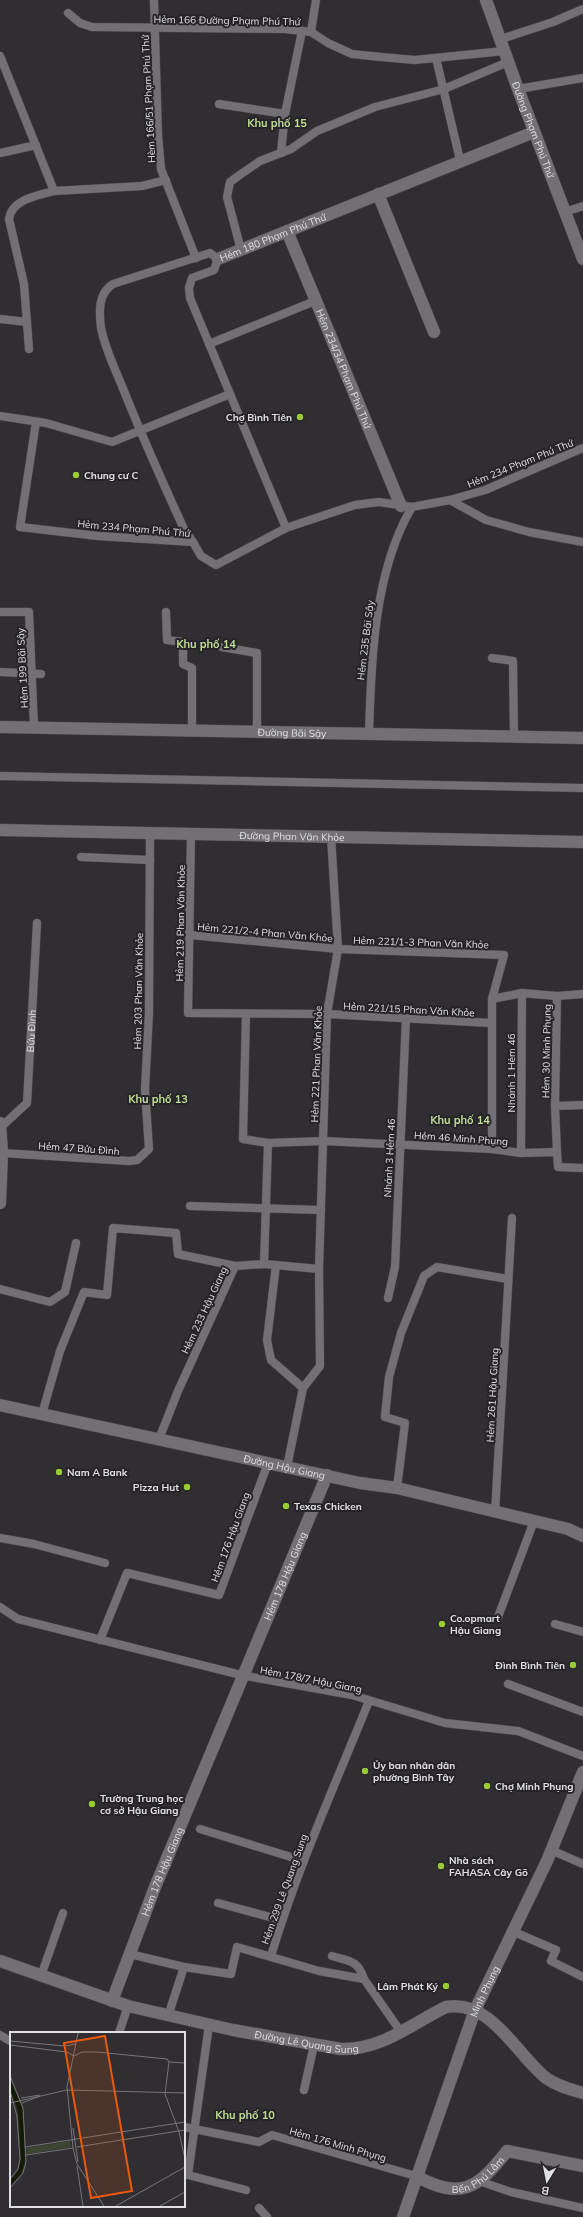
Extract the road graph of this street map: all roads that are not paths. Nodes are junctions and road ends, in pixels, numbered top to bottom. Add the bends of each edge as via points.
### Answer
1 (154, 0) edge
2 (316, 0) edge
3 (486, 0) edge
4 (583, 9) edge
5 (68, 13) dead end
6 (154, 28) junction
7 (302, 31) junction
8 (311, 32) junction
9 (502, 45) junction
10 (0, 56) edge
11 (436, 58) junction
12 (508, 62) junction
13 (583, 78) edge
14 (444, 89) junction
15 (518, 89) junction
16 (219, 104) dead end
17 (285, 114) junction
18 (534, 132) junction
19 (36, 145) junction
20 (0, 153) edge
21 (281, 154) junction
22 (460, 160) junction
23 (166, 180) junction
24 (54, 191) junction
25 (378, 194) junction
26 (583, 206) edge
27 (565, 212) junction
28 (287, 231) junction
29 (241, 250) junction
30 (196, 258) junction
31 (218, 259) junction
32 (583, 259) edge
33 (315, 301) junction
34 (0, 320) edge
35 (27, 322) junction
36 (434, 332) dead end
37 (209, 344) junction
38 (29, 349) dead end
39 (230, 394) junction
40 (0, 416) edge
41 (36, 422) junction
42 (139, 430) junction
43 (583, 448) edge
44 (450, 500) junction
45 (406, 507) junction
46 (286, 528) junction
47 (193, 542) junction
48 (583, 542) edge
49 (0, 612) edge
50 (166, 612) dead end
51 (222, 647) dead end
52 (492, 658) dead end
53 (0, 672) edge
54 (37, 674) junction
55 (0, 727) edge
56 (34, 727) junction
57 (192, 730) junction
58 (257, 732) junction
59 (369, 734) junction
60 (514, 737) junction
61 (583, 738) edge
62 (0, 776) edge
63 (583, 788) edge
64 (0, 830) edge
65 (150, 833) junction
66 (191, 834) junction
67 (331, 836) junction
68 (583, 842) edge
69 (81, 857) dead end
70 (150, 860) junction
71 (37, 923) dead end
72 (190, 936) junction
73 (338, 949) junction
74 (522, 993) junction
75 (583, 994) edge
76 (557, 996) junction
77 (492, 999) junction
78 (188, 1013) joint
79 (246, 1014) junction
80 (327, 1014) junction
81 (406, 1018) junction
82 (490, 1023) junction
83 (583, 1105) edge
84 (555, 1106) junction
85 (0, 1123) edge
86 (0, 1128) edge
87 (324, 1141) junction
88 (268, 1143) junction
89 (400, 1144) junction
90 (149, 1149) joint
91 (492, 1149) junction
92 (557, 1152) junction
93 (2, 1153) junction
94 (521, 1153) junction
95 (583, 1168) edge
96 (0, 1204) edge
97 (190, 1206) dead end
98 (266, 1208) junction
99 (321, 1210) junction
100 (512, 1218) dead end
101 (76, 1243) dead end
102 (264, 1264) junction
103 (276, 1265) junction
104 (235, 1266) junction
105 (319, 1269) junction
106 (508, 1279) junction
107 (0, 1289) edge
108 (388, 1298) dead end
109 (303, 1388) junction
110 (0, 1405) edge
111 (42, 1414) junction
112 (159, 1439) junction
113 (268, 1463) junction
114 (287, 1467) junction
115 (327, 1475) junction
116 (397, 1488) junction
117 (495, 1513) junction
118 (534, 1521) junction
119 (583, 1526) edge
120 (568, 1529) junction
121 (583, 1536) edge
122 (0, 1538) edge
123 (106, 1563) dead end
124 (0, 1608) edge
125 (498, 1617) dead end
126 (555, 1624) dead end
127 (583, 1632) edge
128 (100, 1640) junction
129 (241, 1675) junction
130 (508, 1684) dead end
131 (369, 1701) junction
132 (583, 1712) edge
133 (583, 1756) edge
134 (583, 1772) edge
135 (200, 1829) dead end
136 (551, 1850) junction
137 (304, 1861) junction
138 (583, 1864) edge
139 (218, 1903) dead end
140 (64, 1913) dead end
141 (281, 1920) junction
142 (514, 1932) junction
143 (130, 1954) junction
144 (271, 1956) junction
145 (332, 1956) dead end
146 (0, 1961) edge
147 (184, 1966) junction
148 (41, 1976) junction
149 (583, 1977) edge
150 (364, 1979) junction
151 (112, 2001) junction
152 (128, 2006) junction
153 (475, 2010) junction
154 (168, 2016) junction
155 (209, 2026) junction
156 (119, 2032) edge
157 (401, 2032) junction
158 (0, 2036) edge
159 (10, 2041) edge
160 (314, 2045) junction
161 (304, 2090) dead end
162 (583, 2093) edge
163 (185, 2127) edge
164 (193, 2128) junction
165 (583, 2166) edge
166 (186, 2175) edge
167 (416, 2176) junction
168 (479, 2181) junction
169 (246, 2190) dead end
170 (259, 2208) dead end
171 (583, 2208) edge
172 (267, 2217) edge
173 (403, 2217) edge

1 - 6 lane, Hèm 166/51 Phạm Phú Thứ
2 - 8 lane
3 - 9 street, Đường Phạm Phú Thứ
4 - 9 lane, Hẻm 166 Đường Phạm Phú Thứ
5 - 6 lane, Hẻm 166 Đường Phạm Phú Thứ via 80,23 92,27
6 - 7 lane, Hẻm 166 Đường Phạm Phú Thứ
6 - 23 lane, Hèm 166/51 Phạm Phú Thứ via 158,135 161,169
7 - 8 lane, Hẻm 166 Đường Phạm Phú Thứ
7 - 17 lane
8 - 11 lane, Hẻm 166 Đường Phạm Phú Thứ via 352,54 415,60
9 - 11 lane, Hẻm 166 Đường Phạm Phú Thứ
9 - 12 street, Đường Phạm Phú Thứ
10 - 19 lane
11 - 14 lane
12 - 14 lane
12 - 15 street, Đường Phạm Phú Thứ
13 - 15 lane
14 - 21 lane via 375,107 318,130 291,150
14 - 22 lane
15 - 18 street, Đường Phạm Phú Thứ
16 - 17 lane
17 - 21 lane
18 - 22 street, Hẻm 180 Phạm Phú Thứ
18 - 27 street, Đường Phạm Phú Thứ
19 - 20 lane
19 - 24 lane
21 - 29 lane via 260,162 230,182 227,196
22 - 25 street, Hẻm 180 Phạm Phú Thứ
23 - 24 lane via 142,186
23 - 30 lane, Hèm 166/51 Phạm Phú Thứ
24 - 35 lane via 21,201 10,210 9,219 24,284
25 - 28 street, Hẻm 180 Phạm Phú Thứ
25 - 36 street
26 - 27 lane
27 - 32 street, Đường Phạm Phú Thứ
28 - 29 street, Hẻm 180 Phạm Phú Thứ
28 - 33 street, Hẻm 234/34 Phạm Phú Thứ
29 - 31 street, Hẻm 180 Phạm Phú Thứ
30 - 31 lane, Hẻm 180 Phạm Phú Thứ via 210,253
30 - 42 lane, Hẻm 180 Phạm Phú Thứ via 113,284 103,293 100,313 103,336
31 - 37 lane via 214,270 192,278 189,288 190,298
33 - 37 lane
33 - 45 street, Hẻm 234/34 Phạm Phú Thứ
34 - 35 lane
35 - 38 lane
37 - 39 lane
39 - 42 lane
39 - 46 lane
40 - 41 lane
41 - 42 lane via 112,442
41 - 47 lane, Hẻm 234 Phạm Phú Thứ via 20,527 98,536
42 - 47 lane, Hẻm 180 Phạm Phú Thứ via 184,529
43 - 44 lane, Hẻm 234 Phạm Phú Thứ via 485,490
44 - 45 lane, Hẻm 234 Phạm Phú Thứ
44 - 48 lane via 486,520 529,532
45 - 46 lane, Hẻm 234 Phạm Phú Thứ via 379,502 355,505
45 - 59 lane, Hẻm 235 Bãi Sậy via 378,605 370,674
46 - 47 lane, Hẻm 234 Phạm Phú Thứ via 216,565 201,556
49 - 54 lane, Hẻm 199 Bãi Sậy via 29,612
50 - 57 lane via 167,640 183,642 183,664 192,668
51 - 58 lane via 257,653
52 - 60 lane via 513,662
53 - 54 lane
54 - 56 lane, Hẻm 199 Bãi Sậy
55 - 56 street, Đường Bãi Sậy
56 - 57 street, Đường Bãi Sậy
57 - 58 street, Đường Bãi Sậy
58 - 59 street, Đường Bãi Sậy
59 - 60 street, Đường Bãi Sậy
60 - 61 street, Đường Bãi Sậy
62 - 63 lane
64 - 65 street, Đường Phan Văn Khỏe
65 - 66 street, Đường Phan Văn Khỏe
65 - 70 lane, Hẻm 203 Phan Văn Khỏe
66 - 67 street, Đường Phan Văn Khỏe
66 - 72 lane, Hẻm 219 Phan Văn Khỏe
67 - 68 street, Đường Phan Văn Khỏe
67 - 73 lane, Hẻm 221 Phan Văn Khỏe
69 - 70 lane
70 - 90 lane, Hẻm 203 Phan Văn Khỏe via 149,1013 145,1090
71 - 86 lane, Bửu Đình via 26,1103
72 - 73 lane, Hẻm 221/2-4 Phan Văn Khỏe
72 - 78 lane, Hẻm 219 Phan Văn Khỏe
73 - 77 lane, Hẻm 221/1-3 Phan Văn Khỏe via 504,955
73 - 80 lane, Hẻm 221 Phan Văn Khỏe
74 - 76 lane
74 - 77 lane
74 - 94 lane, Nhánh 1 Hẻm 46
75 - 76 lane
76 - 84 lane, Hẻm 30 Minh Phụng
77 - 82 lane
78 - 79 lane, Hẻm 221/15 Phan Văn Khỏe
79 - 80 lane, Hẻm 221/15 Phan Văn Khỏe
79 - 88 lane, Hẻm 46 Minh Phụng via 243,1139
80 - 81 lane, Hẻm 221/15 Phan Văn Khỏe
80 - 87 lane, Hẻm 221 Phan Văn Khỏe
81 - 82 lane, Hẻm 221/15 Phan Văn Khỏe
81 - 89 lane, Nhánh 3 Hẻm 46
82 - 91 lane
83 - 84 lane, Hẻm 30 Minh Phụng
84 - 92 lane, Hẻm 30 Minh Phụng
85 - 86 street
86 - 93 street
87 - 88 lane, Hẻm 46 Minh Phụng
87 - 89 lane, Hẻm 46 Minh Phụng
87 - 99 lane, Hẻm 221 Phan Văn Khỏe
88 - 98 lane
89 - 91 lane, Hẻm 46 Minh Phụng
89 - 108 lane, Nhánh 3 Hẻm 46 via 395,1267
90 - 93 lane, Hẻm 47 Bửu Đình via 137,1160 129,1162
91 - 94 lane, Hẻm 46 Minh Phụng
92 - 94 lane, Hẻm 46 Minh Phụng
92 - 95 lane via 558,1167
93 - 96 street
97 - 98 lane
98 - 99 lane
98 - 102 lane
99 - 105 lane, Hẻm 221 Phan Văn Khỏe
100 - 106 lane, Hẻm 261 Hậu Giang
101 - 107 lane via 65,1292 50,1302
102 - 103 lane, Hẻm 233 Hậu Giang
102 - 104 lane, Hẻm 233 Hậu Giang
103 - 105 lane, Hẻm 233 Hậu Giang
103 - 109 lane via 267,1340 271,1360
104 - 111 lane via 178,1254 176,1233 112,1228 107,1295 84,1292 60,1351
104 - 112 lane, Hẻm 233 Hậu Giang
105 - 109 lane, Hẻm 221 Phan Văn Khỏe via 320,1366
106 - 116 lane via 437,1267 424,1276 400,1333 389,1377 385,1417 405,1423
106 - 117 lane, Hẻm 261 Hậu Giang
109 - 114 lane
110 - 111 street, Đường Hậu Giang
111 - 112 street, Đường Hậu Giang
112 - 113 street, Đường Hậu Giang
113 - 114 street, Đường Hậu Giang
113 - 128 lane, Hẻm 176 Hậu Giang via 220,1595 127,1573
114 - 115 street, Đường Hậu Giang
115 - 116 street, Đường Hậu Giang
115 - 129 street, Hẻm 178 Hậu Giang
116 - 117 street, Đường Hậu Giang
117 - 118 street, Đường Hậu Giang
118 - 120 street, Đường Hậu Giang
118 - 125 lane
119 - 120 street, Đường Hậu Giang
120 - 121 street, Đường Hậu Giang
122 - 123 lane
124 - 128 lane via 18,1619
126 - 127 lane
128 - 129 lane
129 - 131 lane, Hẻm 178/7 Hậu Giang
129 - 143 street, Hẻm 178 Hậu Giang
130 - 132 lane
131 - 133 lane, Hẻm 178/7 Hậu Giang via 445,1723 518,1731
131 - 137 lane, Hẻm 299 Lê Quang Sung
134 - 136 street, Minh Phụng
135 - 137 lane
136 - 138 lane
136 - 142 street, Minh Phụng
137 - 141 lane, Hẻm 299 Lê Quang Sung
139 - 141 lane
140 - 148 lane
141 - 144 lane, Hẻm 299 Lê Quang Sung
142 - 149 lane via 556,1950 551,1961
142 - 153 street, Minh Phụng
143 - 147 lane
143 - 151 street, Hẻm 178 Hậu Giang
144 - 147 lane via 237,1947 231,1974
144 - 150 lane, Hẻm 299 Lê Quang Sung via 319,1971
145 - 150 lane via 354,1962
146 - 148 street, Đường Lê Quang Sung
147 - 154 lane
148 - 151 street, Đường Lê Quang Sung
150 - 157 lane
151 - 152 street, Đường Lê Quang Sung
152 - 154 street, Đường Lê Quang Sung
152 - 156 lane
153 - 157 street, Đường Lê Quang Sung via 446,2007
153 - 162 street, Đường Lê Quang Sung via 515,2042 524,2056 548,2078 561,2086
153 - 167 street, Minh Phụng
154 - 155 street, Đường Lê Quang Sung
155 - 160 street, Đường Lê Quang Sung
155 - 164 lane
157 - 160 street, Đường Lê Quang Sung via 377,2044 354,2049
158 - 159 lane
160 - 161 lane
163 - 164 lane, Hẻm 176 Minh Phụng
164 - 166 lane
164 - 167 lane, Hẻm 176 Minh Phụng via 259,2142 272,2135
165 - 168 street, Bến Phú Lâm via 507,2151
166 - 169 lane
167 - 168 street, Bến Phú Lâm via 436,2187 455,2190
167 - 173 street, Minh Phụng
168 - 171 lane via 511,2192
170 - 172 lane

